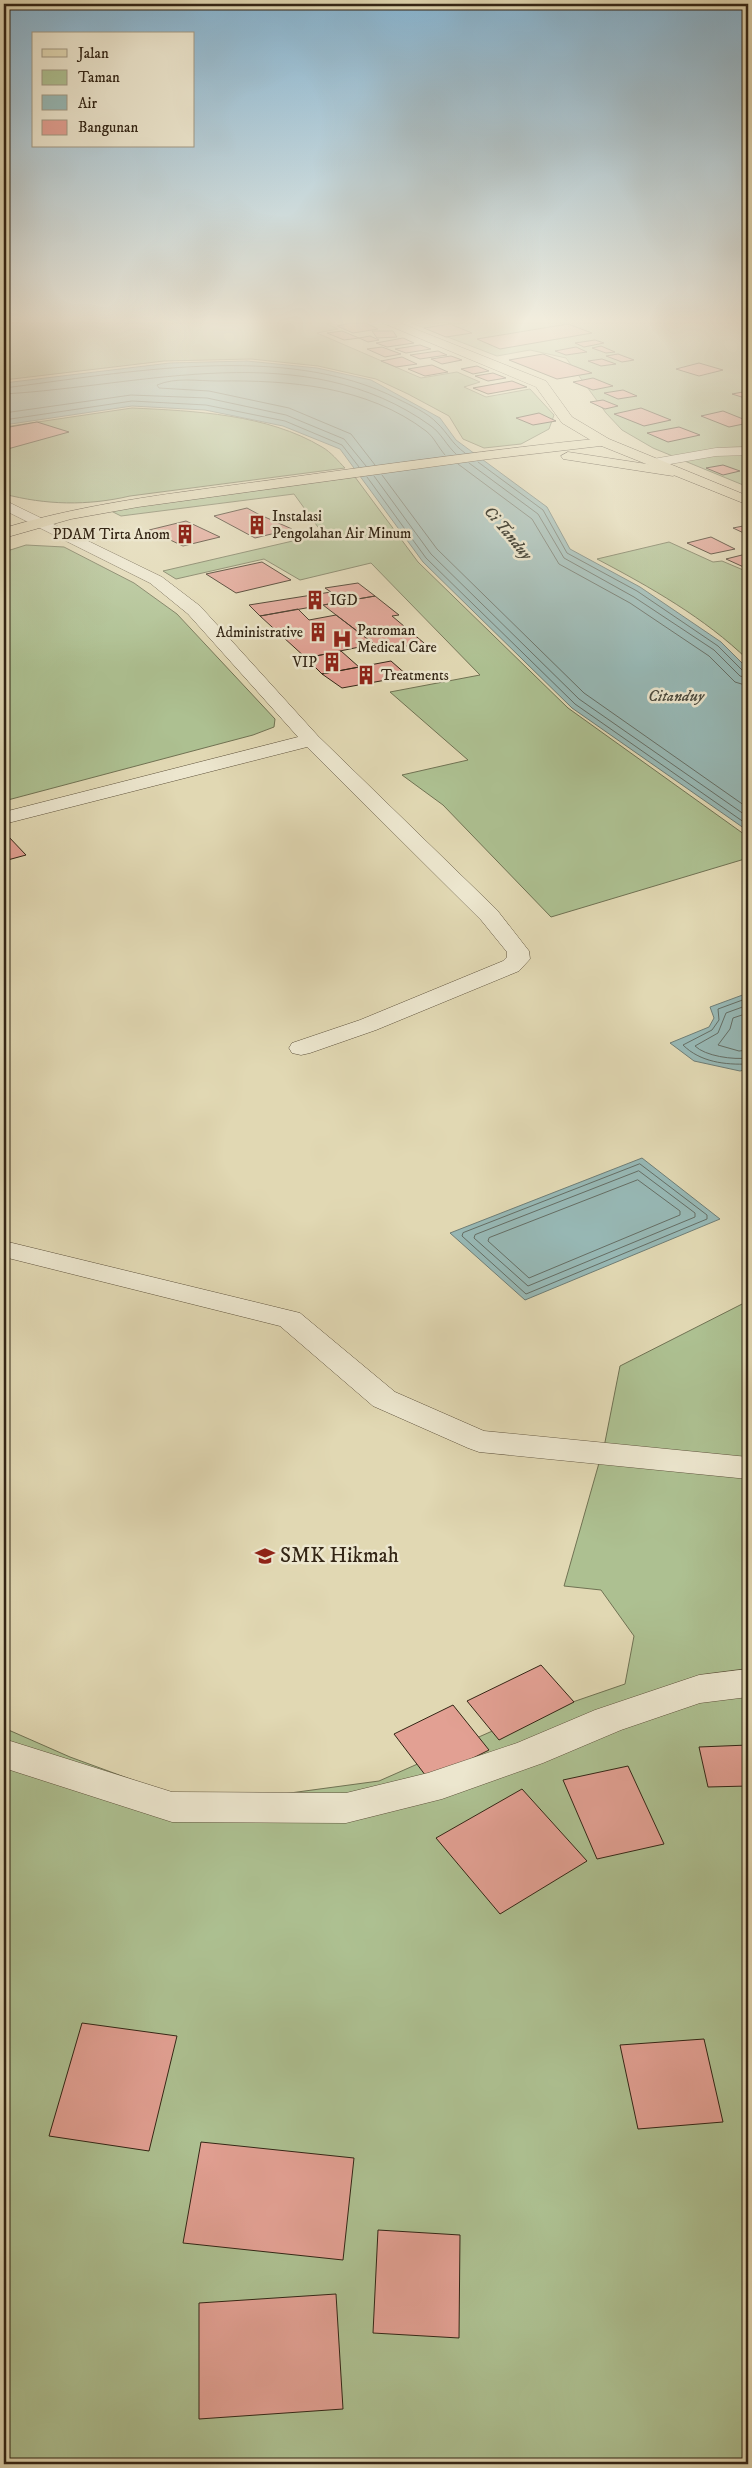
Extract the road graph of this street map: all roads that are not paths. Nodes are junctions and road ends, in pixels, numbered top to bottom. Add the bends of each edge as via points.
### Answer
1 (547, 438) edge
2 (598, 438) edge
3 (604, 442) junction
4 (517, 450) junction
5 (748, 451) edge
6 (653, 463) junction
7 (673, 472) junction
8 (748, 501) edge
9 (4, 504) edge
10 (46, 525) junction
11 (4, 533) edge
12 (4, 545) edge
13 (311, 740) junction
14 (4, 818) edge
15 (301, 1048) dead end
16 (4, 1249) edge
17 (748, 1468) edge
18 (748, 1683) edge
19 (4, 1754) edge

1 - 4 main road
2 - 3 main road
3 - 4 main road
3 - 6 main road
4 - 7 main road
4 - 10 main road via 130,502
5 - 6 street via 716,452
6 - 7 main road
7 - 8 main road
9 - 10 street
10 - 11 main road
10 - 12 main road
10 - 13 street via 156,580 194,610
13 - 14 street
13 - 15 street via 489,915 518,950 519,959 511,966 368,1025
16 - 17 street via 290,1319 384,1399 479,1441
18 - 19 street via 699,1689 429,1788 346,1808 172,1807

